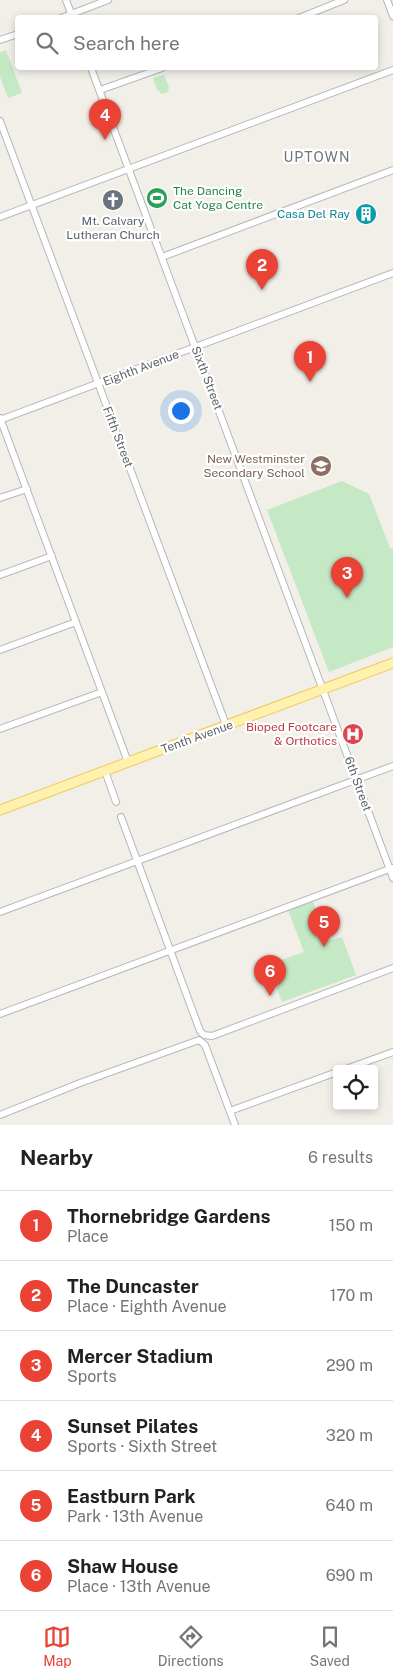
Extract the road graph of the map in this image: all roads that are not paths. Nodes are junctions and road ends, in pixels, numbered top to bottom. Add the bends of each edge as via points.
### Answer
1 (66, 0) edge
2 (108, 0) edge
3 (344, 0) edge
4 (387, 0) edge
5 (71, 15) edge
6 (73, 15) edge
7 (306, 15) edge
8 (393, 16) edge
9 (15, 35) edge
10 (0, 40) edge
11 (92, 70) edge
12 (156, 70) edge
13 (393, 70) edge
14 (100, 90) junction
15 (0, 121) edge
16 (129, 169) junction
17 (393, 170) edge
18 (32, 205) junction
19 (0, 217) edge
20 (162, 257) junction
21 (393, 273) edge
22 (195, 348) junction
23 (99, 384) junction
24 (0, 419) edge
25 (27, 489) junction
26 (0, 498) edge
27 (52, 556) junction
28 (0, 575) edge
29 (76, 622) junction
30 (0, 650) edge
31 (393, 662) edge
32 (323, 689) junction
33 (102, 692) junction
34 (226, 726) junction
35 (0, 729) edge
36 (128, 762) junction
37 (393, 766) edge
38 (104, 771) junction
39 (356, 780) junction
40 (116, 802) dead end
41 (0, 810) edge
42 (122, 817) dead end
43 (138, 860) junction
44 (391, 868) edge
45 (393, 878) edge
46 (0, 912) edge
47 (170, 950) junction
48 (393, 968) edge
49 (0, 1014) edge
50 (203, 1038) junction
51 (393, 1052) edge
52 (357, 1065) edge
53 (333, 1073) edge
54 (230, 1111) junction
55 (0, 1115) edge
56 (235, 1125) edge

1 - 5 street
2 - 6 street
3 - 7 street
4 - 8 street
9 - 10 street
11 - 14 street, Sixth Street
12 - 14 street
13 - 16 street
14 - 16 street, Sixth Street
15 - 18 street, Fifth Street
16 - 18 street
16 - 20 street, Sixth Street
17 - 20 street
18 - 19 street
18 - 23 street, Fifth Street
20 - 22 street, Sixth Street
21 - 22 street, Eighth Avenue
22 - 23 street, Eighth Avenue
22 - 32 street, Sixth Street
23 - 24 street, Eighth Avenue
23 - 34 street, Fifth Street
24 - 25 street
25 - 26 street
25 - 27 street
27 - 28 street
27 - 29 street
29 - 30 street
29 - 33 street
31 - 32 main road, Tenth Avenue
32 - 34 main road, Tenth Avenue
32 - 39 street, 6th Street
33 - 35 street
33 - 36 street
34 - 36 main road, Tenth Avenue
36 - 38 main road, Tenth Avenue
37 - 39 street
38 - 40 street
38 - 41 main road, Tenth Avenue
39 - 43 street
39 - 44 street, 6th Street
42 - 43 street
43 - 46 street
43 - 47 street
44 - 45 street, 6th Street
44 - 47 street
47 - 49 street
47 - 50 street
48 - 50 street
50 - 54 street
50 - 55 street
51 - 52 street
53 - 54 street
54 - 56 street

